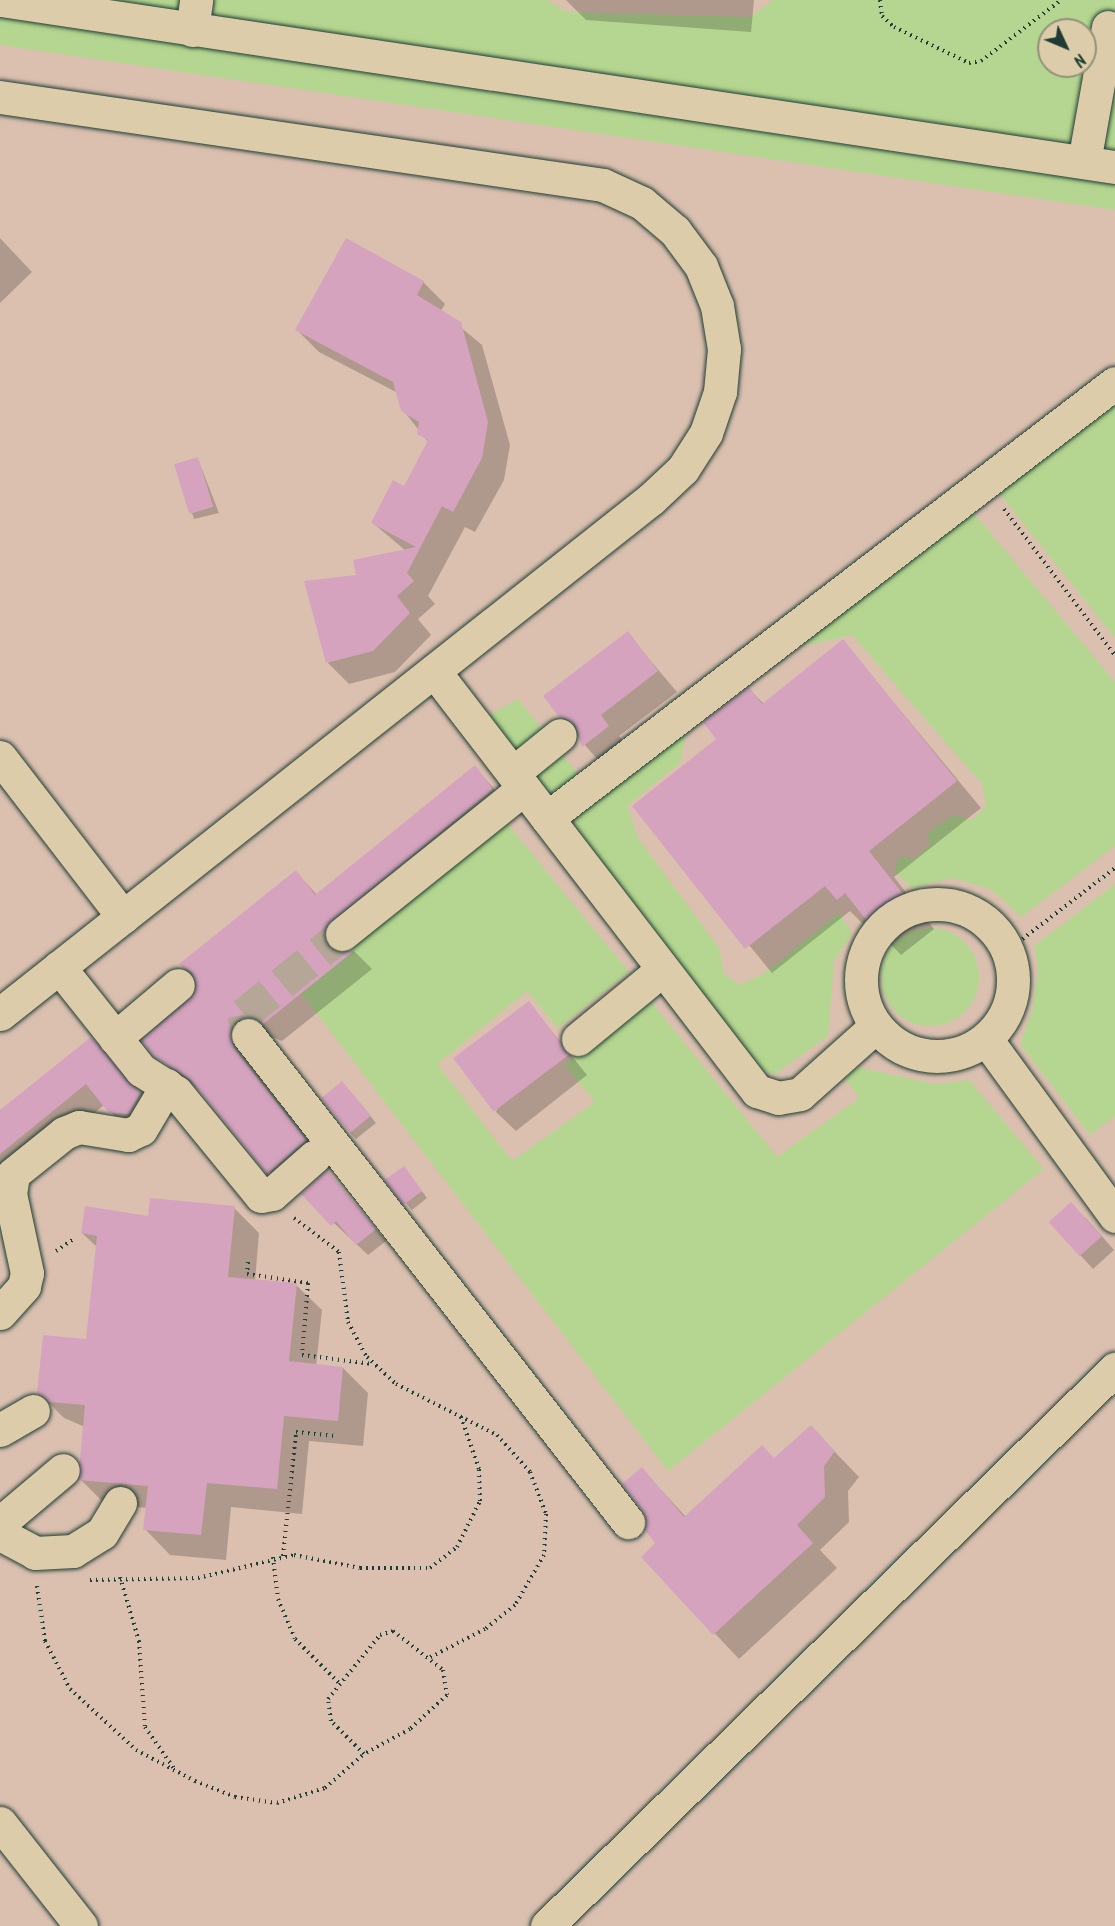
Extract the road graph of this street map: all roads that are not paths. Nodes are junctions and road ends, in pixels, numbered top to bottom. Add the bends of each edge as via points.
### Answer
1 (1, 0) edge
2 (194, 15) edge
3 (1108, 27) dead end
4 (0, 97) edge
5 (1100, 165) edge
6 (1115, 383) edge
7 (434, 671) junction
8 (560, 735) dead end
9 (0, 757) edge
10 (518, 781) junction
11 (547, 818) junction
12 (123, 917) junction
13 (342, 934) tunnel mouth
14 (59, 968) junction
15 (662, 970) junction
16 (178, 985) dead end
17 (0, 1014) edge
18 (876, 1026) junction
19 (248, 1035) tunnel mouth
20 (115, 1038) junction
21 (578, 1039) dead end
22 (986, 1039) junction
23 (167, 1085) junction
24 (314, 1157) dead end
25 (1115, 1216) edge
26 (0, 1313) edge
27 (1115, 1369) edge
28 (33, 1411) dead end
29 (0, 1430) edge
30 (63, 1470) dead end
31 (120, 1503) dead end
32 (0, 1522) edge
33 (628, 1522) dead end
34 (0, 1534) edge
35 (0, 1823) edge
36 (81, 1926) edge
37 (548, 1926) edge

1 - 2 street
2 - 5 street
3 - 5 street
4 - 7 street via 603,185 642,203 675,231 701,266 717,306 724,349 717,402 689,460 651,499
6 - 11 street
7 - 10 street
7 - 12 street
8 - 10 street
9 - 12 street
10 - 11 street
10 - 13 street
11 - 15 street
12 - 14 street
14 - 17 street
14 - 20 street
15 - 18 street via 742,1076 757,1091 778,1098 800,1094
15 - 21 street
16 - 20 street
18 - 22 street via 908,1051 928,1056 948,1056
18 - 22 street via 861,986 870,944 900,914 920,906 962,908 989,925 1008,950 1011,998
19 - 33 street
20 - 23 street via 149,1077
22 - 25 street
23 - 24 street via 261,1197 267,1197
23 - 26 street via 141,1129 128,1135 79,1127 64,1133 13,1174 9,1194 27,1274 24,1286
27 - 37 street
28 - 29 street
30 - 32 street
31 - 34 street via 89,1544 55,1554 35,1553
35 - 36 street

